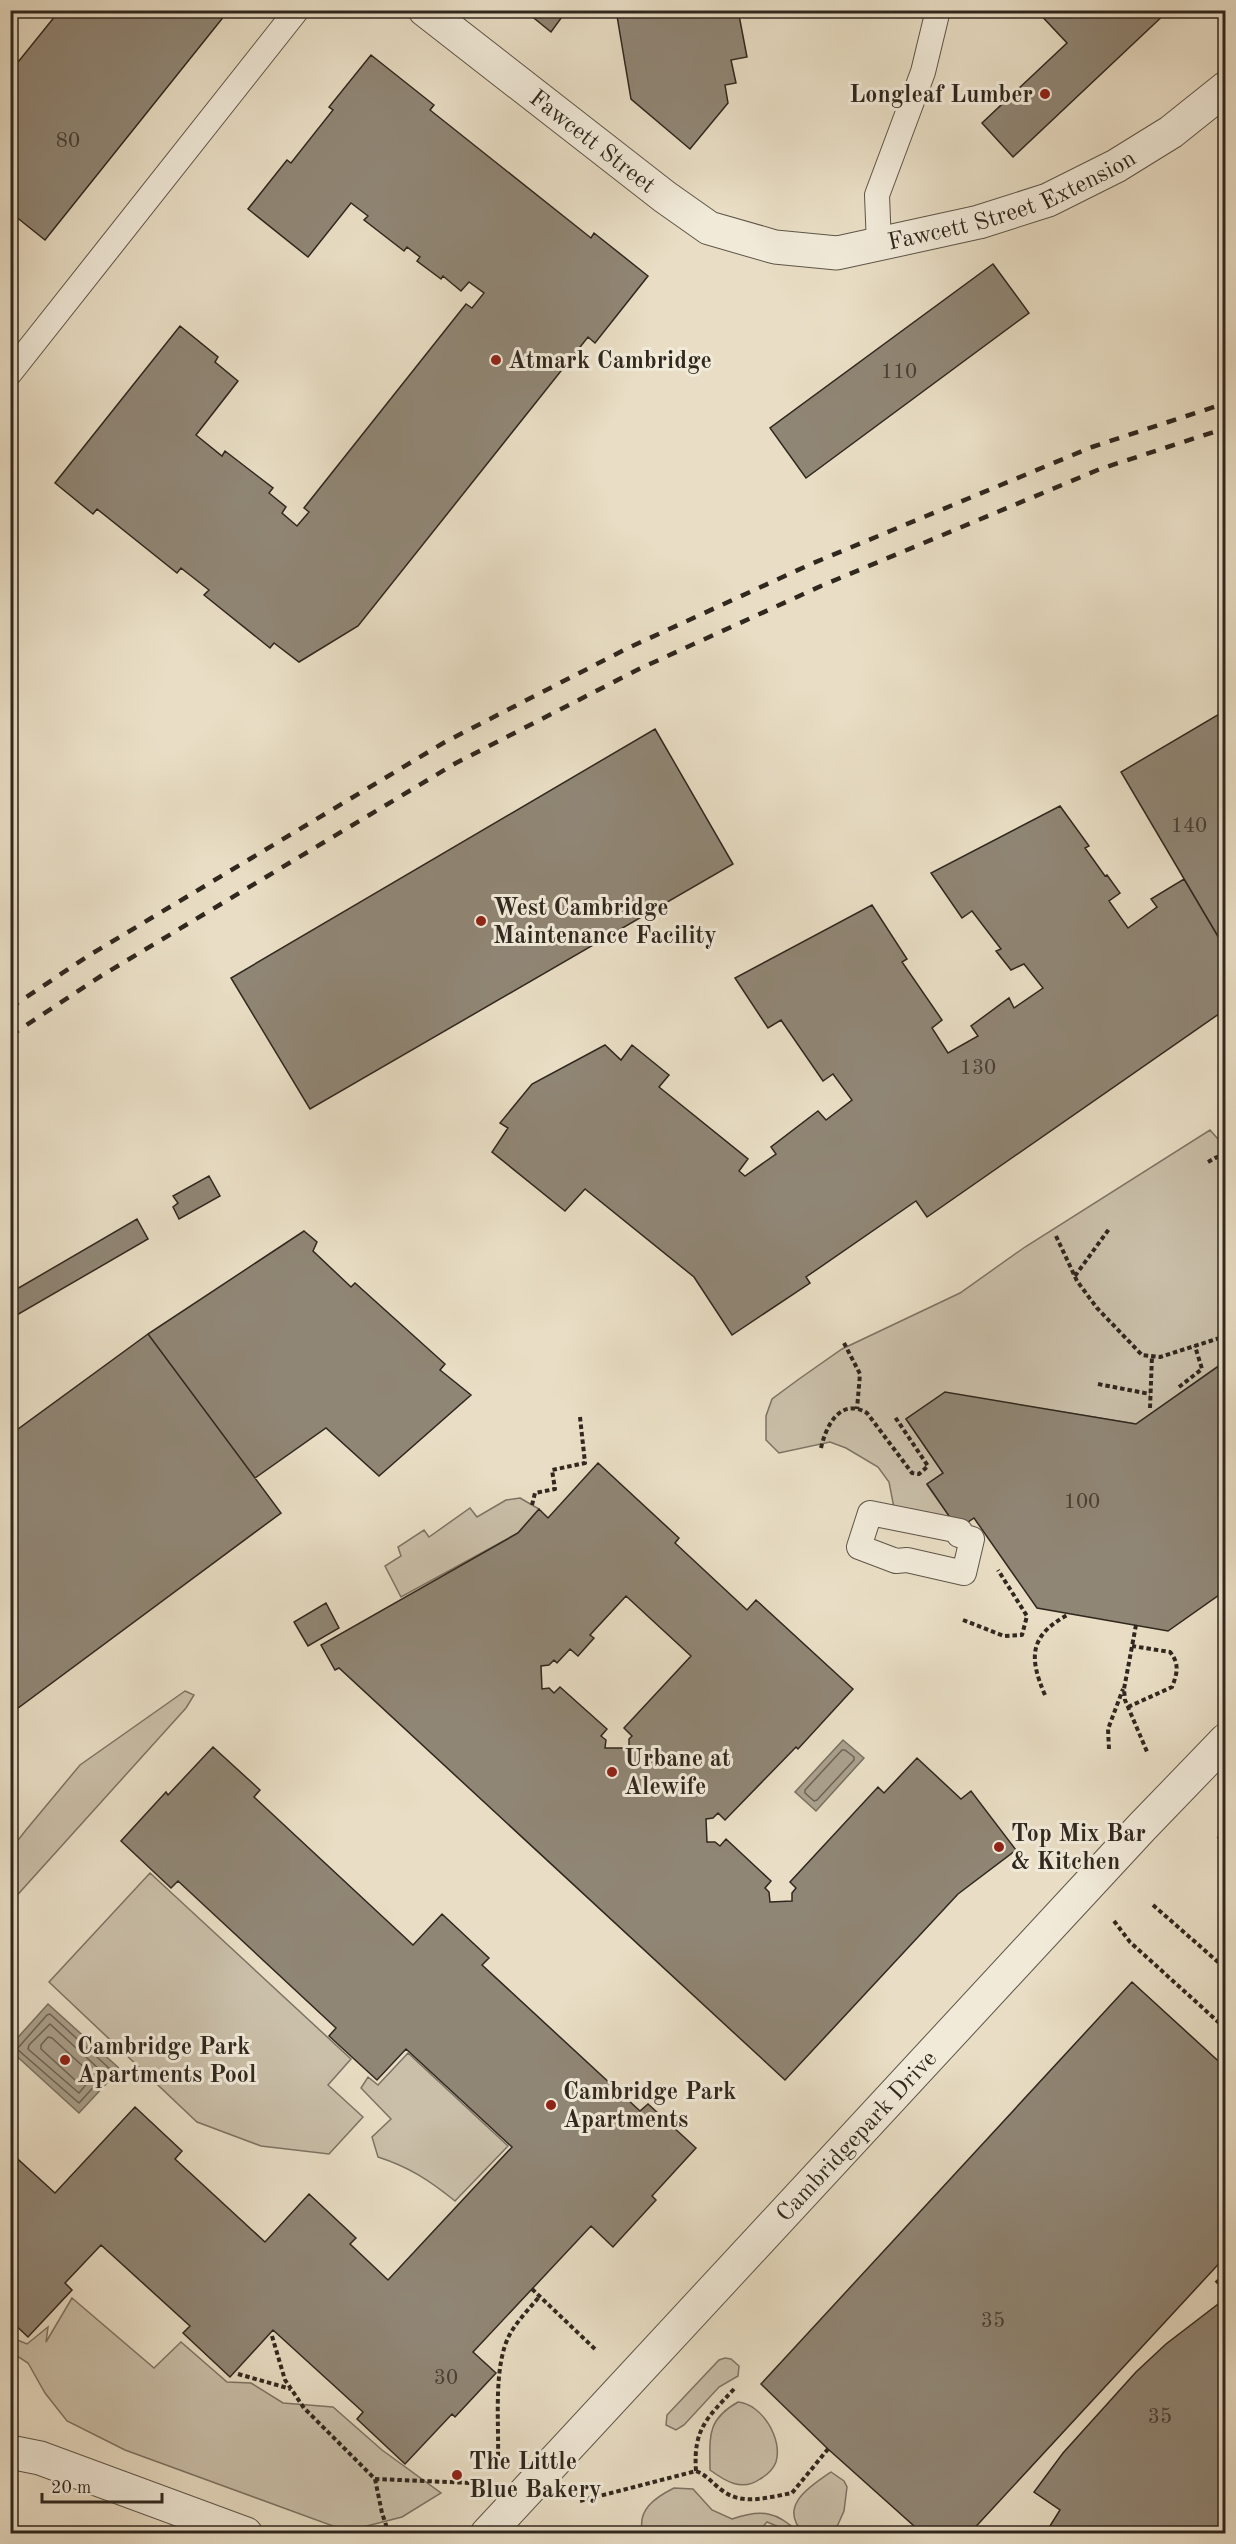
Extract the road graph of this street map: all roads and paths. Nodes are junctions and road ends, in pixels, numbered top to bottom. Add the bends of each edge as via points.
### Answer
1 (297, 10) edge
2 (425, 10) edge
3 (938, 10) edge
4 (1226, 88) edge
5 (879, 245) junction
6 (775, 247) joint
7 (10, 372) edge
8 (1208, 1162) dead end
9 (1226, 1165) edge
10 (1109, 1229) dead end
11 (1056, 1236) dead end
12 (1075, 1276) junction
13 (1226, 1336) edge
14 (844, 1343) dead end
15 (1195, 1346) junction
16 (1152, 1356) junction
17 (1098, 1384) dead end
18 (1179, 1387) dead end
19 (1150, 1394) junction
20 (1150, 1408) dead end
21 (857, 1409) junction
22 (580, 1417) dead end
23 (895, 1417) dead end
24 (821, 1448) dead end
25 (532, 1505) dead end
26 (992, 1562) dead end
27 (1069, 1614) dead end
28 (963, 1620) dead end
29 (1136, 1625) dead end
30 (1226, 1633) edge
31 (1132, 1646) junction
32 (1225, 1679) edge
33 (1124, 1689) junction
34 (1045, 1695) dead end
35 (1128, 1707) junction
36 (1226, 1740) edge
37 (1109, 1749) dead end
38 (1148, 1755) dead end
39 (1218, 1836) dead end
40 (1226, 1842) edge
41 (1153, 1905) dead end
42 (1114, 1921) dead end
43 (1226, 1969) edge
44 (1226, 2029) edge
45 (1226, 2274) edge
46 (1216, 2283) dead end
47 (532, 2289) dead end
48 (539, 2297) junction
49 (272, 2336) dead end
50 (597, 2351) dead end
51 (238, 2374) dead end
52 (291, 2389) junction
53 (734, 2389) dead end
54 (828, 2449) dead end
55 (10, 2452) edge
56 (498, 2456) dead end
57 (696, 2471) junction
58 (375, 2479) junction
59 (471, 2483) dead end
60 (580, 2501) dead end
61 (388, 2531) dead end
62 (246, 2534) edge
63 (487, 2534) edge

1 - 7 lane
2 - 6 street, Fawcett Street via 709,228
3 - 5 lane via 923,72 877,195
4 - 5 street, Fawcett Street Extension via 1171,132 1116,166 1048,200 979,222
5 - 6 street, Fawcett Street Extension via 837,253
8 - 9 path via 1217,1157
10 - 12 path
11 - 12 path
12 - 16 path via 1097,1308 1142,1355
13 - 15 path
14 - 21 path via 860,1374
15 - 16 path
15 - 18 path via 1202,1369
16 - 19 path
17 - 19 path
19 - 20 path
21 - 23 path via 867,1413 909,1470 919,1473 928,1466
21 - 24 path via 836,1415
22 - 25 path via 585,1463 552,1470 555,1490 535,1493
26 - 28 path via 1028,1616 1022,1635 1004,1636
27 - 34 path via 1051,1624 1036,1645 1034,1660
29 - 31 path
30 - 32 path via 1220,1640
31 - 33 path
31 - 35 path via 1170,1652 1177,1667 1172,1687
33 - 35 path
33 - 37 path via 1108,1729
35 - 38 path
36 - 63 street, Cambridgepark Drive
39 - 40 path
41 - 43 path
42 - 44 path via 1130,1942
45 - 46 path
47 - 48 path
48 - 50 path
48 - 56 path via 520,2319 504,2348
49 - 52 path via 281,2370
51 - 52 path
52 - 58 path via 304,2408
53 - 57 path via 700,2430 694,2449
54 - 57 path via 792,2493 753,2500 732,2497
55 - 62 street via 40,2458
57 - 60 path
58 - 59 path
58 - 61 path

